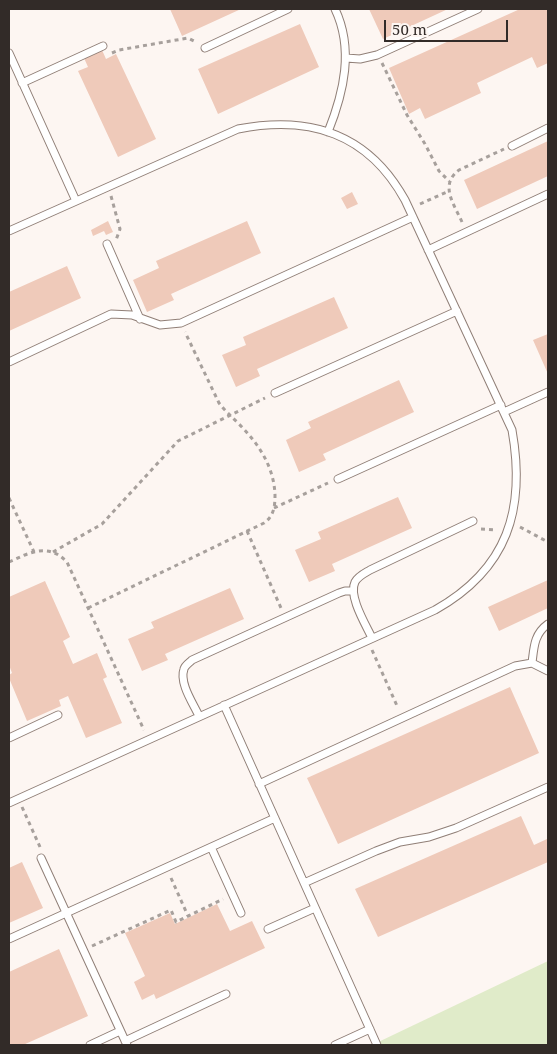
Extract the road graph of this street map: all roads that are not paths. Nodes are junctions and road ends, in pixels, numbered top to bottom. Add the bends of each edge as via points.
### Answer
1 (288, 9) edge
2 (335, 9) edge
3 (478, 9) edge
4 (103, 46) road end
5 (205, 48) road end
6 (9, 53) edge
7 (346, 58) junction
8 (22, 83) junction
9 (548, 128) edge
10 (328, 132) junction
11 (512, 146) road end
12 (548, 194) edge
13 (76, 201) junction
14 (413, 217) junction
15 (9, 231) edge
16 (107, 244) dead end
17 (428, 250) junction
18 (457, 311) junction
19 (140, 319) junction
20 (9, 362) edge
21 (548, 392) edge
22 (275, 393) road end
23 (503, 409) junction
24 (338, 479) road end
25 (473, 521) dead end
26 (353, 592) junction
27 (548, 624) edge
28 (370, 639) junction
29 (532, 663) junction
30 (548, 671) edge
31 (224, 705) junction
32 (58, 715) dead end
33 (198, 716) junction
34 (9, 738) edge
35 (259, 784) junction
36 (548, 787) edge
37 (9, 803) edge
38 (275, 818) junction
39 (211, 847) junction
40 (41, 858) road end
41 (304, 883) junction
42 (315, 908) junction
43 (66, 913) junction
44 (241, 913) dead end
45 (268, 929) dead end
46 (9, 939) edge
47 (226, 994) dead end
48 (370, 1029) junction
49 (120, 1031) junction
50 (126, 1043) edge
51 (90, 1045) edge
52 (335, 1045) edge
53 (377, 1045) edge

1 - 5 lane
2 - 7 lane via 341,22
3 - 7 lane via 378,54 360,59
4 - 8 lane
6 - 8 lane
7 - 10 lane via 338,108
8 - 13 lane
9 - 11 lane
10 - 13 lane via 298,124 238,129
10 - 14 lane via 355,144 371,156 396,184
12 - 17 lane
13 - 15 lane
14 - 17 lane
14 - 19 lane via 181,323 160,325
16 - 19 lane
17 - 18 lane
18 - 22 lane
18 - 23 lane
19 - 20 lane via 126,314 111,314
21 - 23 lane
23 - 24 lane
23 - 28 lane via 512,430 517,464 511,522 504,542 494,559 457,598
25 - 26 lane via 370,570 360,576
26 - 28 lane
26 - 33 lane via 346,591 192,660 184,667 183,676
27 - 29 lane via 534,641
28 - 31 lane
29 - 30 lane
29 - 35 lane via 515,666
31 - 33 lane
31 - 35 lane
32 - 34 lane
33 - 37 lane
35 - 38 lane
36 - 41 lane via 456,828 400,842
38 - 39 lane
38 - 41 lane
39 - 43 lane
39 - 44 lane
40 - 43 lane
41 - 42 lane
42 - 45 lane
42 - 48 lane
43 - 46 lane
43 - 49 lane
47 - 50 lane
48 - 52 lane
48 - 53 lane
49 - 50 lane
49 - 51 lane

